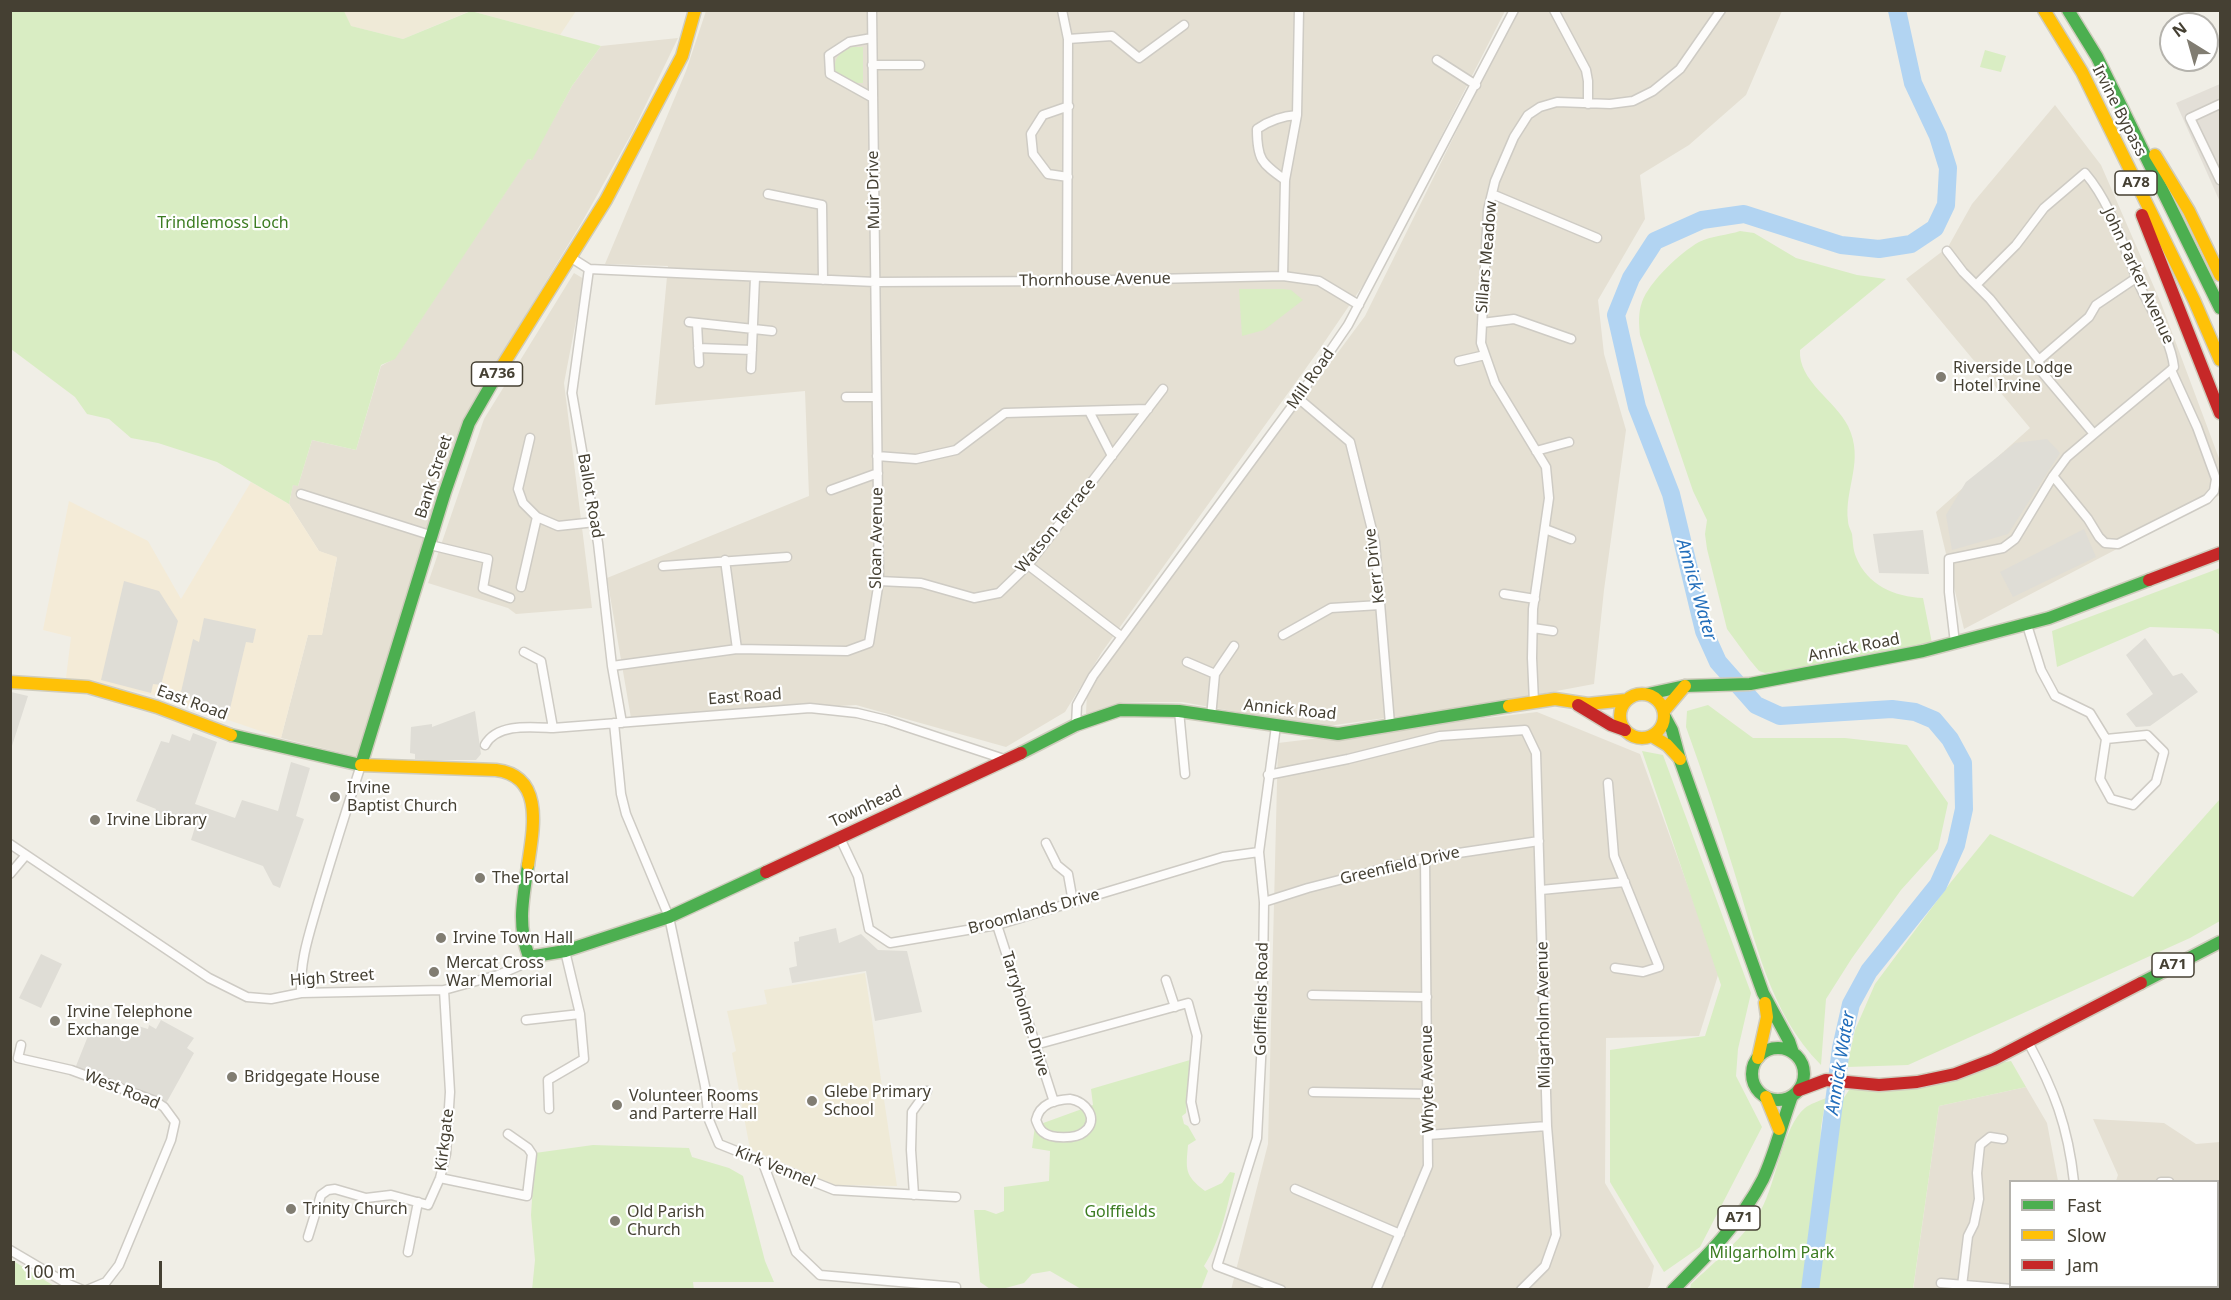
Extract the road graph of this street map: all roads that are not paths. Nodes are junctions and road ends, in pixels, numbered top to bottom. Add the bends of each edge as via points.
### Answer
1 (695, 10) edge
2 (872, 10) edge
3 (1062, 10) edge
4 (1299, 10) edge
5 (1514, 10) edge
6 (1721, 10) edge
7 (2044, 10) edge
8 (2068, 10) edge
9 (1556, 11) edge
10 (1184, 25) dead end
11 (872, 38) junction
12 (1068, 39) junction
13 (2097, 57) junction
14 (1437, 60) dead end
15 (872, 65) junction
16 (920, 65) dead end
17 (2082, 72) junction
18 (1476, 85) junction
19 (873, 98) junction
20 (1588, 104) junction
21 (2220, 104) edge
22 (1069, 106) junction
23 (1297, 115) junction
24 (1068, 177) junction
25 (1286, 180) junction
26 (2220, 180) edge
27 (768, 194) dead end
28 (1492, 194) junction
29 (1597, 238) dead end
30 (1947, 251) dead end
31 (570, 257) junction
32 (589, 269) junction
33 (2220, 274) edge
34 (1283, 276) junction
35 (755, 278) junction
36 (2136, 278) junction
37 (823, 280) junction
38 (1067, 281) junction
39 (875, 282) junction
40 (1977, 284) junction
41 (1359, 305) junction
42 (2220, 308) edge
43 (1482, 323) junction
44 (753, 329) junction
45 (772, 331) dead end
46 (1571, 339) dead end
47 (698, 348) junction
48 (752, 350) junction
49 (1485, 355) junction
50 (2039, 360) junction
51 (2220, 360) edge
52 (1459, 361) dead end
53 (699, 363) dead end
54 (751, 369) dead end
55 (2171, 369) junction
56 (1163, 389) dead end
57 (846, 397) dead end
58 (876, 397) junction
59 (1298, 398) junction
60 (1148, 409) junction
61 (1089, 411) junction
62 (2220, 413) edge
63 (2094, 434) junction
64 (530, 438) dead end
65 (1569, 442) dead end
66 (1536, 450) junction
67 (877, 456) junction
68 (1112, 456) junction
69 (878, 473) junction
70 (2053, 476) junction
71 (831, 490) dead end
72 (301, 494) dead end
73 (537, 517) junction
74 (595, 522) junction
75 (1545, 529) junction
76 (1571, 539) dead end
77 (431, 540) junction
78 (2220, 553) edge
79 (787, 557) dead end
80 (725, 560) junction
81 (1028, 565) junction
82 (663, 566) dead end
83 (879, 581) junction
84 (521, 587) dead end
85 (1504, 594) dead end
86 (510, 598) dead end
87 (1535, 599) junction
88 (1380, 605) junction
89 (2027, 625) junction
90 (1533, 628) junction
91 (1553, 631) dead end
92 (1283, 635) dead end
93 (1121, 636) junction
94 (1955, 643) junction
95 (1234, 646) dead end
96 (736, 649) junction
97 (524, 652) dead end
98 (1187, 662) dead end
99 (612, 666) junction
100 (1215, 674) junction
101 (10, 682) edge
102 (1685, 686) junction
103 (1648, 694) junction
104 (1626, 700) junction
105 (1534, 702) junction
106 (1573, 702) junction
107 (1179, 711) junction
108 (1665, 714) junction
109 (1211, 717) junction
110 (618, 723) junction
111 (1076, 724) junction
112 (1390, 724) junction
113 (1276, 726) junction
114 (553, 728) junction
115 (1624, 730) junction
116 (1652, 736) junction
117 (2106, 739) junction
118 (485, 745) dead end
119 (1007, 760) junction
120 (1680, 760) junction
121 (361, 765) junction
122 (1185, 774) dead end
123 (1268, 775) junction
124 (1608, 783) dead end
125 (840, 838) junction
126 (1539, 841) junction
127 (1046, 843) dead end
128 (10, 844) edge
129 (1259, 852) junction
130 (26, 855) junction
131 (1425, 858) junction
132 (10, 874) edge
133 (1625, 882) junction
134 (1541, 890) junction
135 (1073, 902) junction
136 (1264, 902) junction
137 (669, 917) junction
138 (998, 925) junction
139 (2220, 942) edge
140 (565, 951) junction
141 (529, 957) junction
142 (1615, 968) dead end
143 (1166, 980) dead end
144 (444, 990) junction
145 (301, 993) junction
146 (1763, 993) junction
147 (1312, 995) dead end
148 (1427, 997) junction
149 (1175, 1007) junction
150 (580, 1014) junction
151 (526, 1020) dead end
152 (2028, 1042) junction
153 (21, 1045) dead end
154 (1035, 1045) junction
155 (1792, 1053) junction
156 (1758, 1058) junction
157 (1802, 1064) junction
158 (1826, 1080) junction
159 (927, 1090) dead end
160 (1313, 1092) dead end
161 (1795, 1093) junction
162 (1428, 1094) junction
163 (1766, 1097) junction
164 (1054, 1102) junction
165 (549, 1109) dead end
166 (1195, 1120) dead end
167 (1546, 1126) junction
168 (1779, 1129) junction
169 (508, 1134) dead end
170 (1428, 1135) junction
171 (2003, 1139) dead end
172 (763, 1163) junction
173 (441, 1178) junction
174 (2074, 1180) edge
175 (1295, 1189) dead end
176 (914, 1195) junction
177 (956, 1197) dead end
178 (418, 1202) junction
179 (1400, 1234) junction
180 (308, 1237) dead end
181 (10, 1250) edge
182 (408, 1252) dead end
183 (1941, 1283) dead end
184 (1962, 1286) junction
185 (956, 1287) dead end
186 (85, 1290) edge
187 (1281, 1290) edge
188 (1376, 1290) edge
189 (1521, 1290) edge
190 (1672, 1290) edge
191 (2024, 1290) edge

1 - 31 main road, Bank Street / A736 via 682,56 606,200
2 - 11 street, Muir Drive
3 - 12 street
4 - 23 street
5 - 18 street, Mill Road
6 - 20 street, Sillars Meadow via 1680,69 1653,91 1633,102
7 - 17 main road, Irvine Bypass / A78
8 - 13 main road, Irvine Bypass / A78
9 - 20 street via 1586,70
10 - 12 street via 1139,58 1112,36
11 - 15 street, Muir Drive
11 - 19 street via 849,42 830,55 830,74
12 - 22 street
13 - 33 main road, A78 via 2189,211
13 - 42 main road, Irvine Bypass / A78
14 - 18 street
15 - 16 street
15 - 19 street, Muir Drive
17 - 51 main road, Irvine Bypass / A78
17 - 62 main road, A78
18 - 41 street, Mill Road
19 - 39 street, Muir Drive
20 - 28 street, Sillars Meadow via 1557,102 1540,106 1528,115 1514,137
21 - 26 street via 2190,118
22 - 24 street
22 - 24 street via 1043,115 1031,134 1033,154 1048,174
23 - 25 street
23 - 25 street via 1283,116 1257,129 1257,152 1270,169
24 - 38 street
25 - 34 street
27 - 37 street via 822,205
28 - 29 street
28 - 43 street, Sillars Meadow
30 - 40 street
31 - 32 street, Thornhouse Avenue
31 - 77 main road, Bank Street / A736 via 469,423
32 - 35 street, Thornhouse Avenue
32 - 74 street, Ballot Road via 572,393
34 - 38 street, Thornhouse Avenue
34 - 41 street, Thornhouse Avenue via 1319,281
35 - 37 street, Thornhouse Avenue
35 - 44 street
36 - 40 street, John Parker Avenue via 2119,232 2085,173 2044,208 2016,245
36 - 50 street via 2096,305 2089,317
36 - 55 street, John Parker Avenue via 2172,351
37 - 39 street, Thornhouse Avenue
38 - 39 street, Thornhouse Avenue
39 - 58 street, Sloan Avenue
40 - 50 street
41 - 59 street, Mill Road
43 - 46 street via 1514,318
43 - 49 street, Sillars Meadow
44 - 45 street
44 - 47 street via 693,323
44 - 48 street
47 - 48 street
47 - 53 street
48 - 54 street
49 - 52 street
49 - 66 street, Sillars Meadow via 1495,383
50 - 63 street via 2041,371
55 - 63 street
55 - 70 street, John Parker Avenue via 2216,479 2214,491 2207,499 2118,544 2105,543
56 - 60 street, Watson Terrace
57 - 58 street
58 - 67 street, Sloan Avenue
59 - 88 street, Kerr Drive via 1350,442 1375,542
59 - 93 street, Mill Road
60 - 61 street
60 - 68 street, Watson Terrace
61 - 67 street via 1005,413 956,450 916,459
61 - 68 street
63 - 70 street via 2067,457
64 - 73 street via 518,489 523,503
65 - 66 street
66 - 75 street, Sillars Meadow via 1546,467 1549,498
67 - 69 street, Sloan Avenue
68 - 81 street, Watson Terrace
69 - 71 street
69 - 83 street, Sloan Avenue
70 - 94 street via 2015,539 2002,548 1949,559
72 - 77 street
73 - 74 street via 558,526
73 - 84 street
74 - 99 street, Ballot Road
75 - 76 street
75 - 87 street, Sillars Meadow
77 - 86 street via 488,559 483,588
77 - 121 main road, Bank Street / A736
78 - 89 main road, Annick Road
79 - 80 street
80 - 82 street
80 - 96 street
81 - 83 street, Watson Terrace via 999,593 974,598 921,583
81 - 93 street
83 - 96 street, Sloan Avenue via 869,643 847,651
85 - 87 street
87 - 90 street, Sillars Meadow
88 - 92 street via 1331,608
88 - 112 street, Kerr Drive
89 - 94 main road, Annick Road
89 - 117 street via 2041,670 2055,696 2090,713
90 - 91 street
90 - 105 street, Sillars Meadow
93 - 111 street, Mill Road via 1083,691
94 - 102 main road, Annick Road via 1750,684
95 - 100 street
96 - 99 street, Sloan Avenue
97 - 114 street via 541,661
98 - 100 street
99 - 110 street, Ballot Road
100 - 109 street
101 - 121 main road, East Road via 88,687 137,700 243,739
102 - 103 main road, Annick Road
102 - 108 main road
103 - 104 main road via 1638,693
103 - 108 main road via 1656,698
104 - 106 main road, Annick Road via 1602,704
104 - 115 main road via 1620,717
105 - 106 main road, Annick Road
105 - 112 main road, Annick Road
106 - 115 main road, Annick Road
107 - 109 main road, Annick Road
107 - 111 main road, Annick Road via 1120,710
107 - 122 street
108 - 116 main road via 1662,727
108 - 120 main road
109 - 113 main road, Annick Road
110 - 114 street, East Road
110 - 119 street, East Road via 810,708 886,720
110 - 137 street, Kirk Vennel via 621,794 626,814
111 - 119 main road, Townhead
112 - 113 main road, Annick Road via 1338,734
113 - 123 street, Golffields Road
114 - 118 street, East Road via 519,727 495,735
115 - 116 main road via 1637,738
116 - 120 main road
117 - 117 street via 2147,735 2164,752 2156,782 2133,805 2111,800 2100,779
119 - 125 main road, Townhead
120 - 146 main road
121 - 141 main road, East Road via 495,770 512,773 523,781 530,794 532,816 521,915 521,934
121 - 145 street, Bank Street via 300,968
123 - 126 street, Milgarholm Avenue via 1440,736 1526,730 1536,753
123 - 129 street, Golffields Road
124 - 133 street via 1614,856
125 - 137 main road, Townhead
125 - 138 street, Broomlands Drive via 858,876 869,929 890,943
126 - 131 street, Greenfield Drive
126 - 134 street, Milgarholm Avenue
127 - 135 street via 1057,865 1068,874
128 - 130 street, High Street
129 - 135 street, Broomlands Drive via 1222,857
129 - 136 street, Golffields Road
130 - 132 street
130 - 145 street, High Street via 229,989 258,999
131 - 136 street, Greenfield Drive
131 - 148 street, Whyte Avenue
133 - 134 street
133 - 142 street via 1659,967 1643,972
134 - 167 street, Milgarholm Avenue
135 - 138 street, Broomlands Drive
136 - 187 street, Golffields Road via 1263,1040 1257,1138 1217,1266
137 - 140 main road, High Street
137 - 172 street, Kirk Vennel via 709,1120 719,1144
138 - 154 street, Tarryholme Drive
139 - 152 main road, A71
140 - 141 main road, High Street
140 - 150 street
141 - 144 street, High Street via 498,975
143 - 149 street
144 - 145 street, High Street
144 - 173 street, Kirkgate via 450,1092
146 - 155 main road
146 - 156 main road via 1767,1017
147 - 148 street
148 - 162 street, Whyte Avenue
149 - 154 street
149 - 166 street via 1188,1003 1197,1036 1191,1102
150 - 151 street
150 - 165 street via 584,1059 548,1080
152 - 158 main road, A71 via 1955,1074 1917,1082 1879,1085
152 - 174 street via 2059,1107
153 - 186 street, West Road via 18,1058 71,1070 155,1101 175,1122 171,1140 113,1275 100,1286
154 - 164 street, Tarryholme Drive
155 - 156 main road via 1779,1048
155 - 157 main road, A71
156 - 163 main road via 1752,1074 1756,1087
157 - 158 main road, A71
157 - 161 main road, A71 via 1803,1081
158 - 161 main road, A71
159 - 176 street via 912,1112
160 - 162 street
161 - 163 main road, A71 via 1780,1100
161 - 168 main road, A71
162 - 170 street, Whyte Avenue
163 - 168 main road
164 - 164 street via 1070,1099 1085,1104 1091,1116 1086,1131 1071,1136 1050,1136 1044,1132 1037,1124 1037,1115 1045,1105
167 - 170 street
167 - 189 street, Milgarholm Avenue via 1556,1235 1545,1266
168 - 190 main road, A71 via 1762,1178 1738,1220
169 - 173 street via 532,1154 527,1196
170 - 179 street, Whyte Avenue via 1428,1166
171 - 184 street via 1990,1137 1980,1145 1979,1199 1968,1236
172 - 176 street, Kirk Vennel via 834,1190
172 - 185 street via 796,1252 820,1275
173 - 178 street, Kirkgate via 428,1205
175 - 179 street
176 - 177 street, Kirk Vennel
178 - 180 street via 391,1195 366,1198 328,1190 321,1195
178 - 182 street
179 - 188 street, Whyte Avenue
181 - 186 street
183 - 184 street
184 - 191 street

